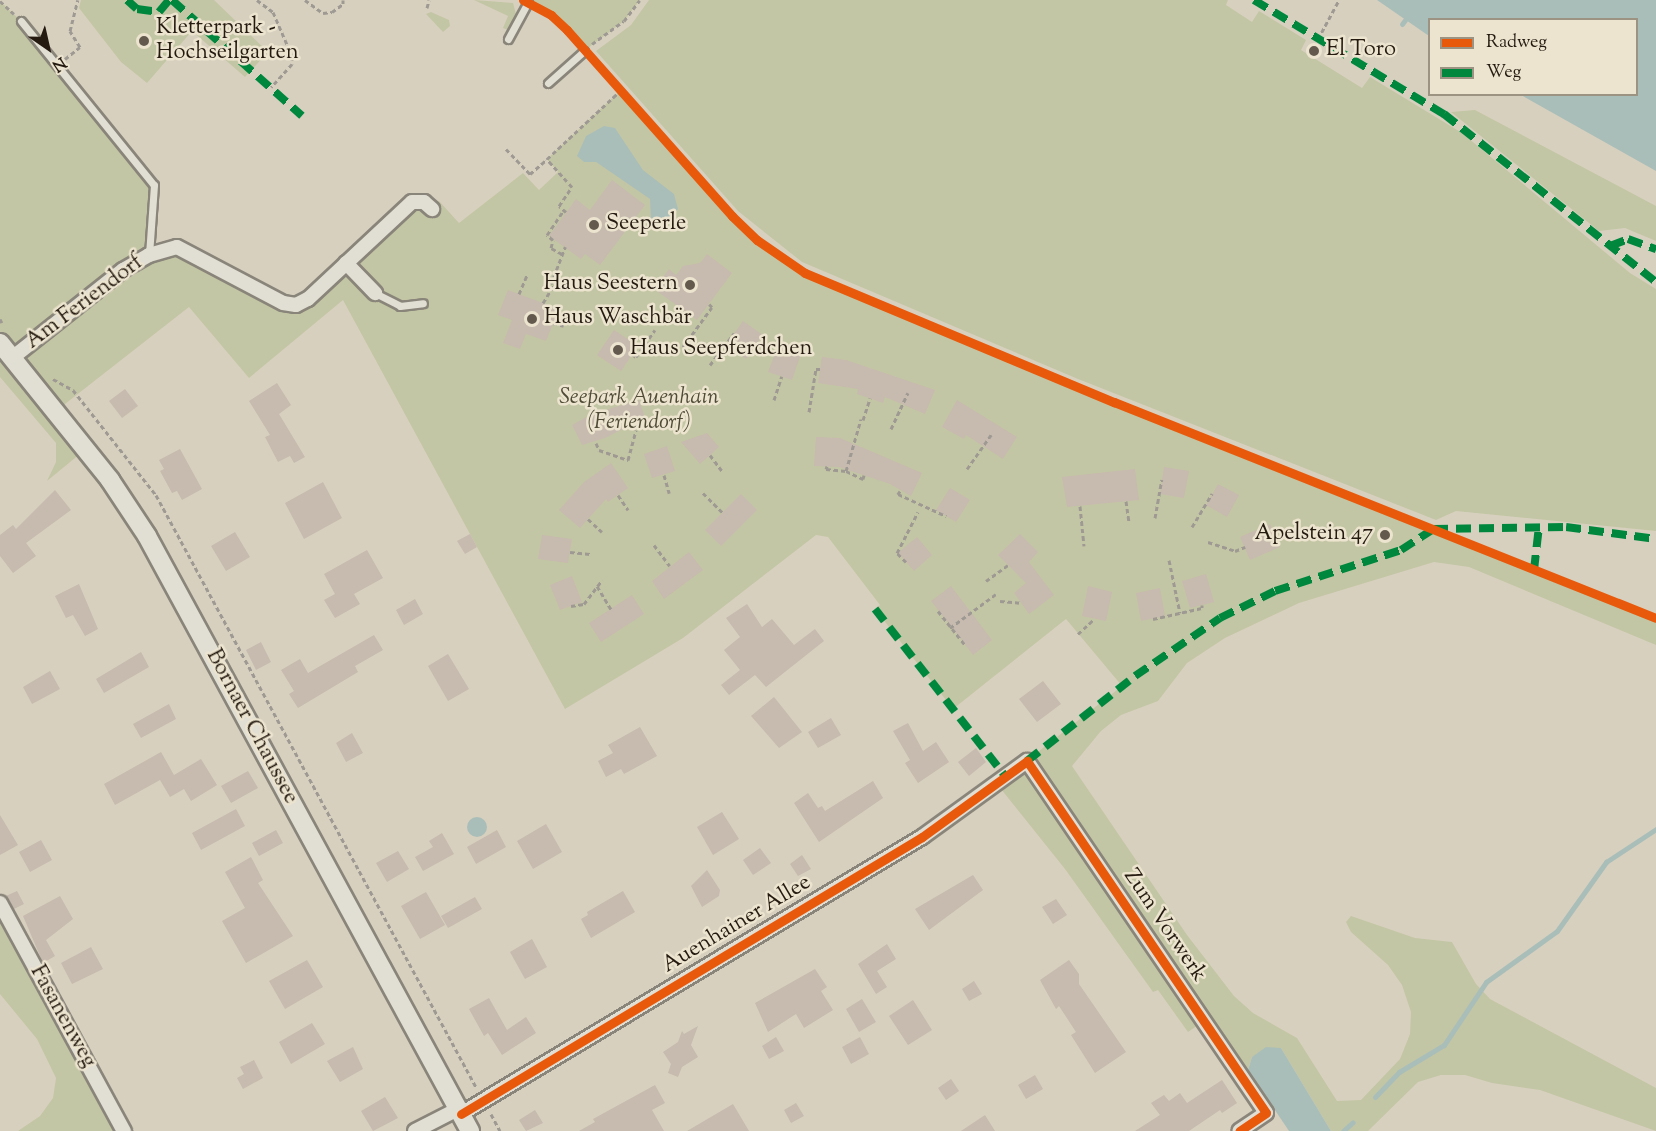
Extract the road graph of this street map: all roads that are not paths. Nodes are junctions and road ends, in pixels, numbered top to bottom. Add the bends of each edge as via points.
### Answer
1 (528, 2) dead end
2 (21, 21) road end
3 (508, 39) dead end
4 (584, 51) road end
5 (548, 83) dead end
6 (432, 209) dead end
7 (149, 255) junction
8 (346, 263) junction
9 (375, 293) joint
10 (423, 303) dead end
11 (0, 343) edge
12 (12, 357) junction
13 (1028, 761) joint
14 (0, 903) edge
15 (459, 1111) junction
16 (124, 1131) edge
17 (415, 1131) edge
18 (470, 1131) edge
19 (1239, 1131) edge

1 - 3 lane
2 - 7 lane via 154,185
4 - 5 lane
6 - 8 street, Am Feriendorf via 424,202 412,202
7 - 8 street, Am Feriendorf via 177,247 283,303 296,305 308,299
7 - 12 street, Am Feriendorf via 123,270
8 - 9 street
9 - 10 lane via 400,306
11 - 12 street, Bornaer Chaussee
12 - 15 street, Bornaer Chaussee via 110,480 147,537
13 - 15 street, Auenhainer Allee via 922,837 484,1101
13 - 19 street, Zum Vorwerk via 1266,1113
14 - 16 street, Fasanenweg
15 - 17 street
15 - 18 street, Bornaer Chaussee

